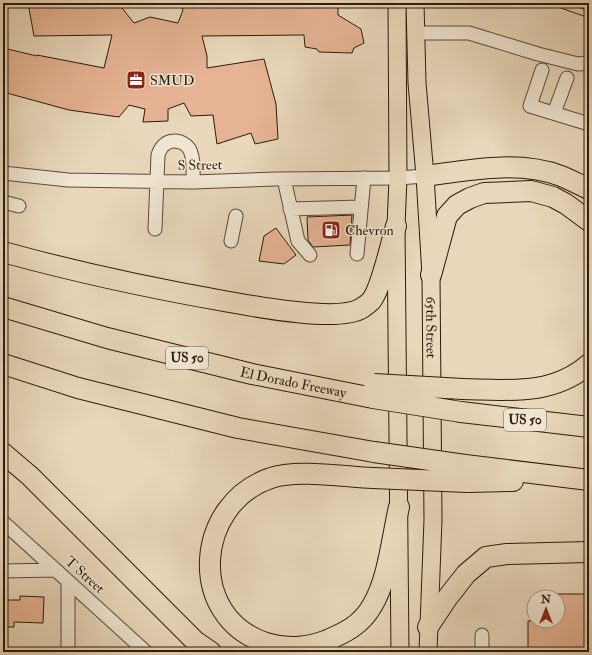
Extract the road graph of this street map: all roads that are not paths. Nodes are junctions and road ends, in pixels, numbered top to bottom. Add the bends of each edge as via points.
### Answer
1 (397, 3) edge
2 (415, 3) edge
3 (416, 33) junction
4 (589, 63) edge
5 (542, 70) dead end
6 (567, 78) dead end
7 (554, 113) junction
8 (589, 123) edge
9 (3, 173) edge
10 (425, 176) junction
11 (364, 178) junction
12 (398, 178) junction
13 (284, 179) junction
14 (157, 182) junction
15 (193, 182) junction
16 (589, 189) edge
17 (3, 202) edge
18 (19, 206) dead end
19 (361, 207) junction
20 (290, 209) junction
21 (236, 216) dead end
22 (589, 221) edge
23 (396, 226) junction
24 (155, 229) dead end
25 (231, 241) dead end
26 (3, 252) edge
27 (357, 254) dead end
28 (310, 255) dead end
29 (431, 275) junction
30 (3, 307) edge
31 (3, 364) edge
32 (589, 364) edge
33 (374, 391) junction
34 (589, 427) edge
35 (3, 453) edge
36 (466, 474) junction
37 (585, 480) edge
38 (398, 507) junction
39 (3, 522) edge
40 (589, 552) edge
41 (55, 570) junction
42 (3, 571) edge
43 (68, 581) junction
44 (428, 627) junction
45 (482, 635) dead end
46 (68, 652) edge
47 (146, 652) edge
48 (211, 652) edge
49 (400, 652) edge
50 (428, 652) edge
51 (482, 652) edge

1 - 12 main road
2 - 3 main road, 65th Street
3 - 4 street via 469,33 578,64
3 - 10 main road, 65th Street via 417,83
5 - 7 street via 530,106
6 - 7 street
7 - 8 street
9 - 14 street, S Street via 68,180
10 - 12 street, S Street
10 - 16 highway via 497,167 529,168 561,176
10 - 29 main road, 65th Street
11 - 12 street, S Street
11 - 13 street, S Street
11 - 19 street
12 - 23 main road
13 - 15 street, S Street
13 - 20 street
14 - 15 street, S Street
14 - 15 street via 158,155 162,146 170,141 181,142 192,153
14 - 24 street
17 - 18 street
19 - 20 street
19 - 27 street
20 - 28 street via 298,241
21 - 25 street
22 - 29 highway via 553,197 531,191 484,193 457,205 447,216
23 - 26 highway via 377,290 362,308 346,313 269,309 148,287
23 - 38 main road
29 - 44 main road, 65th Street via 433,520
30 - 33 highway, El Dorado Freeway / US 50 via 107,338 252,374
31 - 36 highway, bridge via 78,388 238,428 374,452
32 - 33 highway, bridge via 553,385 524,390
33 - 34 highway, El Dorado Freeway / US 50, bridge via 461,412
35 - 48 highway via 30,476 195,641
36 - 37 highway
36 - 38 highway, bridge via 374,478 291,474 259,482 233,502 218,525 210,550 212,583 225,613 238,628 254,639 286,647 319,643 354,627 372,607 378,595
38 - 49 main road
39 - 41 street, T Street
40 - 44 highway via 507,554 486,558 466,574
41 - 42 street
41 - 43 street, T Street
43 - 46 street
43 - 47 street, T Street
44 - 50 main road, 65th Street
45 - 51 street

